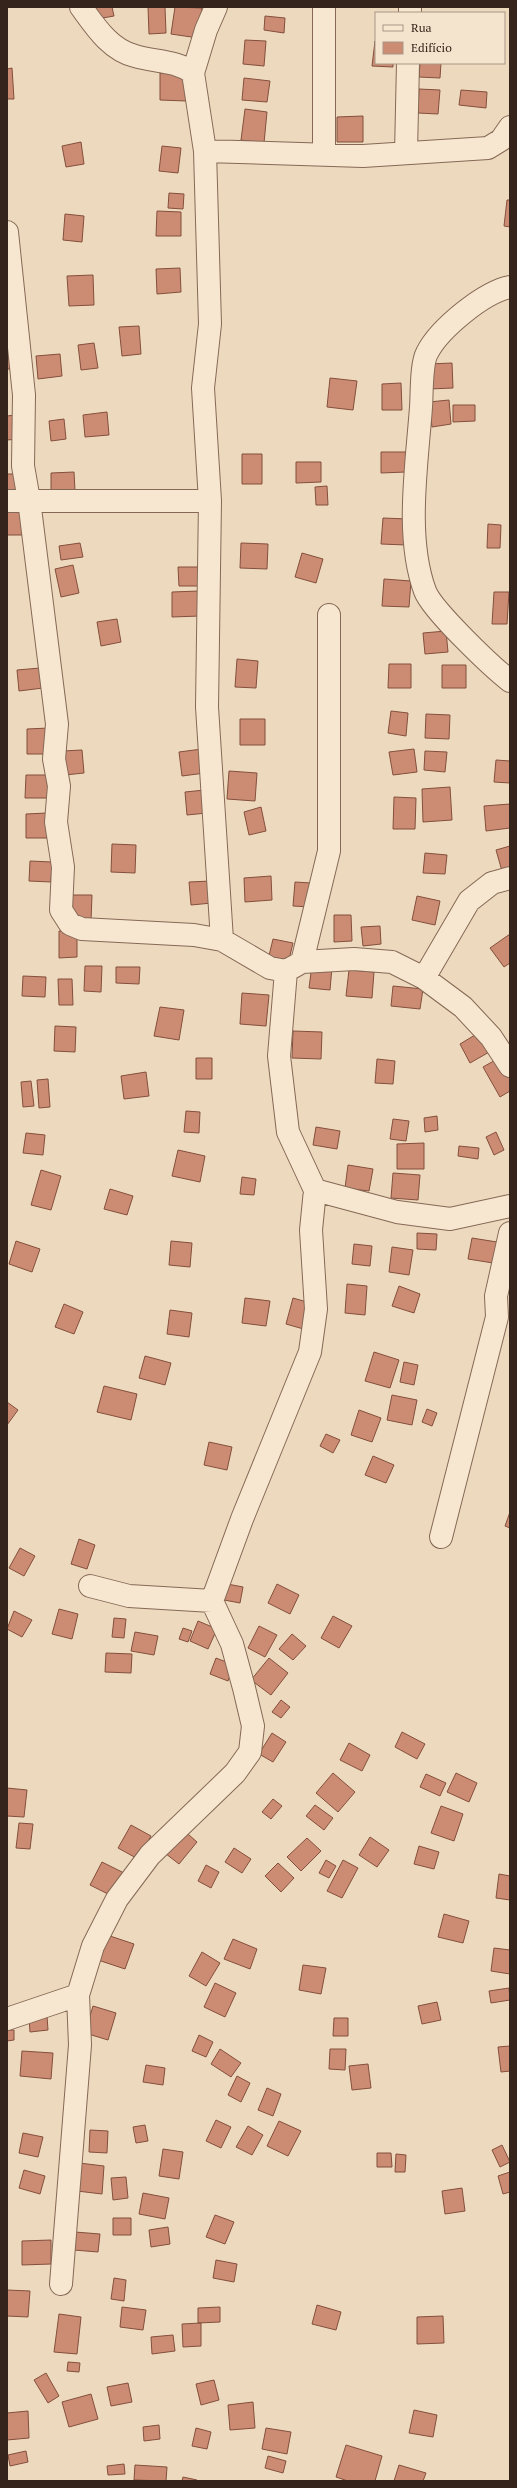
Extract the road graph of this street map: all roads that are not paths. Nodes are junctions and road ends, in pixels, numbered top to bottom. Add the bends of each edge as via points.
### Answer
1 (81, 7) edge
2 (216, 7) edge
3 (324, 7) edge
4 (408, 64) edge
5 (193, 73) junction
6 (510, 127) edge
7 (205, 151) junction
8 (406, 153) junction
9 (324, 154) junction
10 (7, 232) edge
11 (510, 287) edge
12 (29, 500) junction
13 (210, 500) junction
14 (7, 501) edge
15 (330, 615) dead end
16 (510, 681) edge
17 (510, 878) edge
18 (222, 940) junction
19 (294, 966) junction
20 (424, 978) junction
21 (510, 1066) edge
22 (315, 1190) junction
23 (510, 1206) edge
24 (510, 1233) edge
25 (441, 1537) dead end
26 (90, 1586) dead end
27 (212, 1601) junction
28 (78, 1995) junction
29 (7, 2019) edge
30 (61, 2284) dead end

1 - 5 street via 114,46 133,56 183,66
2 - 5 street
3 - 9 street
4 - 8 street
5 - 7 street
6 - 8 street via 501,140 488,148
7 - 9 street
7 - 13 street via 210,324 203,388
8 - 9 street via 363,156
10 - 12 street via 24,395 23,466
11 - 16 street via 501,288 455,318 426,354 415,506 417,556 425,592 443,617
12 - 13 street
12 - 14 street
12 - 18 street via 57,724 54,759 59,786 56,822 63,867 61,910 70,924 90,931 194,935
13 - 18 street via 207,707
15 - 19 street via 329,851
17 - 20 street via 492,883 470,901
18 - 19 street via 270,968
19 - 20 street via 354,959 392,962
19 - 22 street via 279,1056 288,1132
20 - 21 street via 463,1007 491,1037
22 - 23 street via 397,1212 450,1219
22 - 27 street via 311,1230 316,1309 310,1352 242,1519
24 - 25 street via 496,1296 497,1317
26 - 27 street via 129,1596
27 - 28 street via 232,1644 244,1688 253,1726 250,1752 235,1773 150,1855 117,1900 93,1946
28 - 29 street
28 - 30 street via 80,2045

